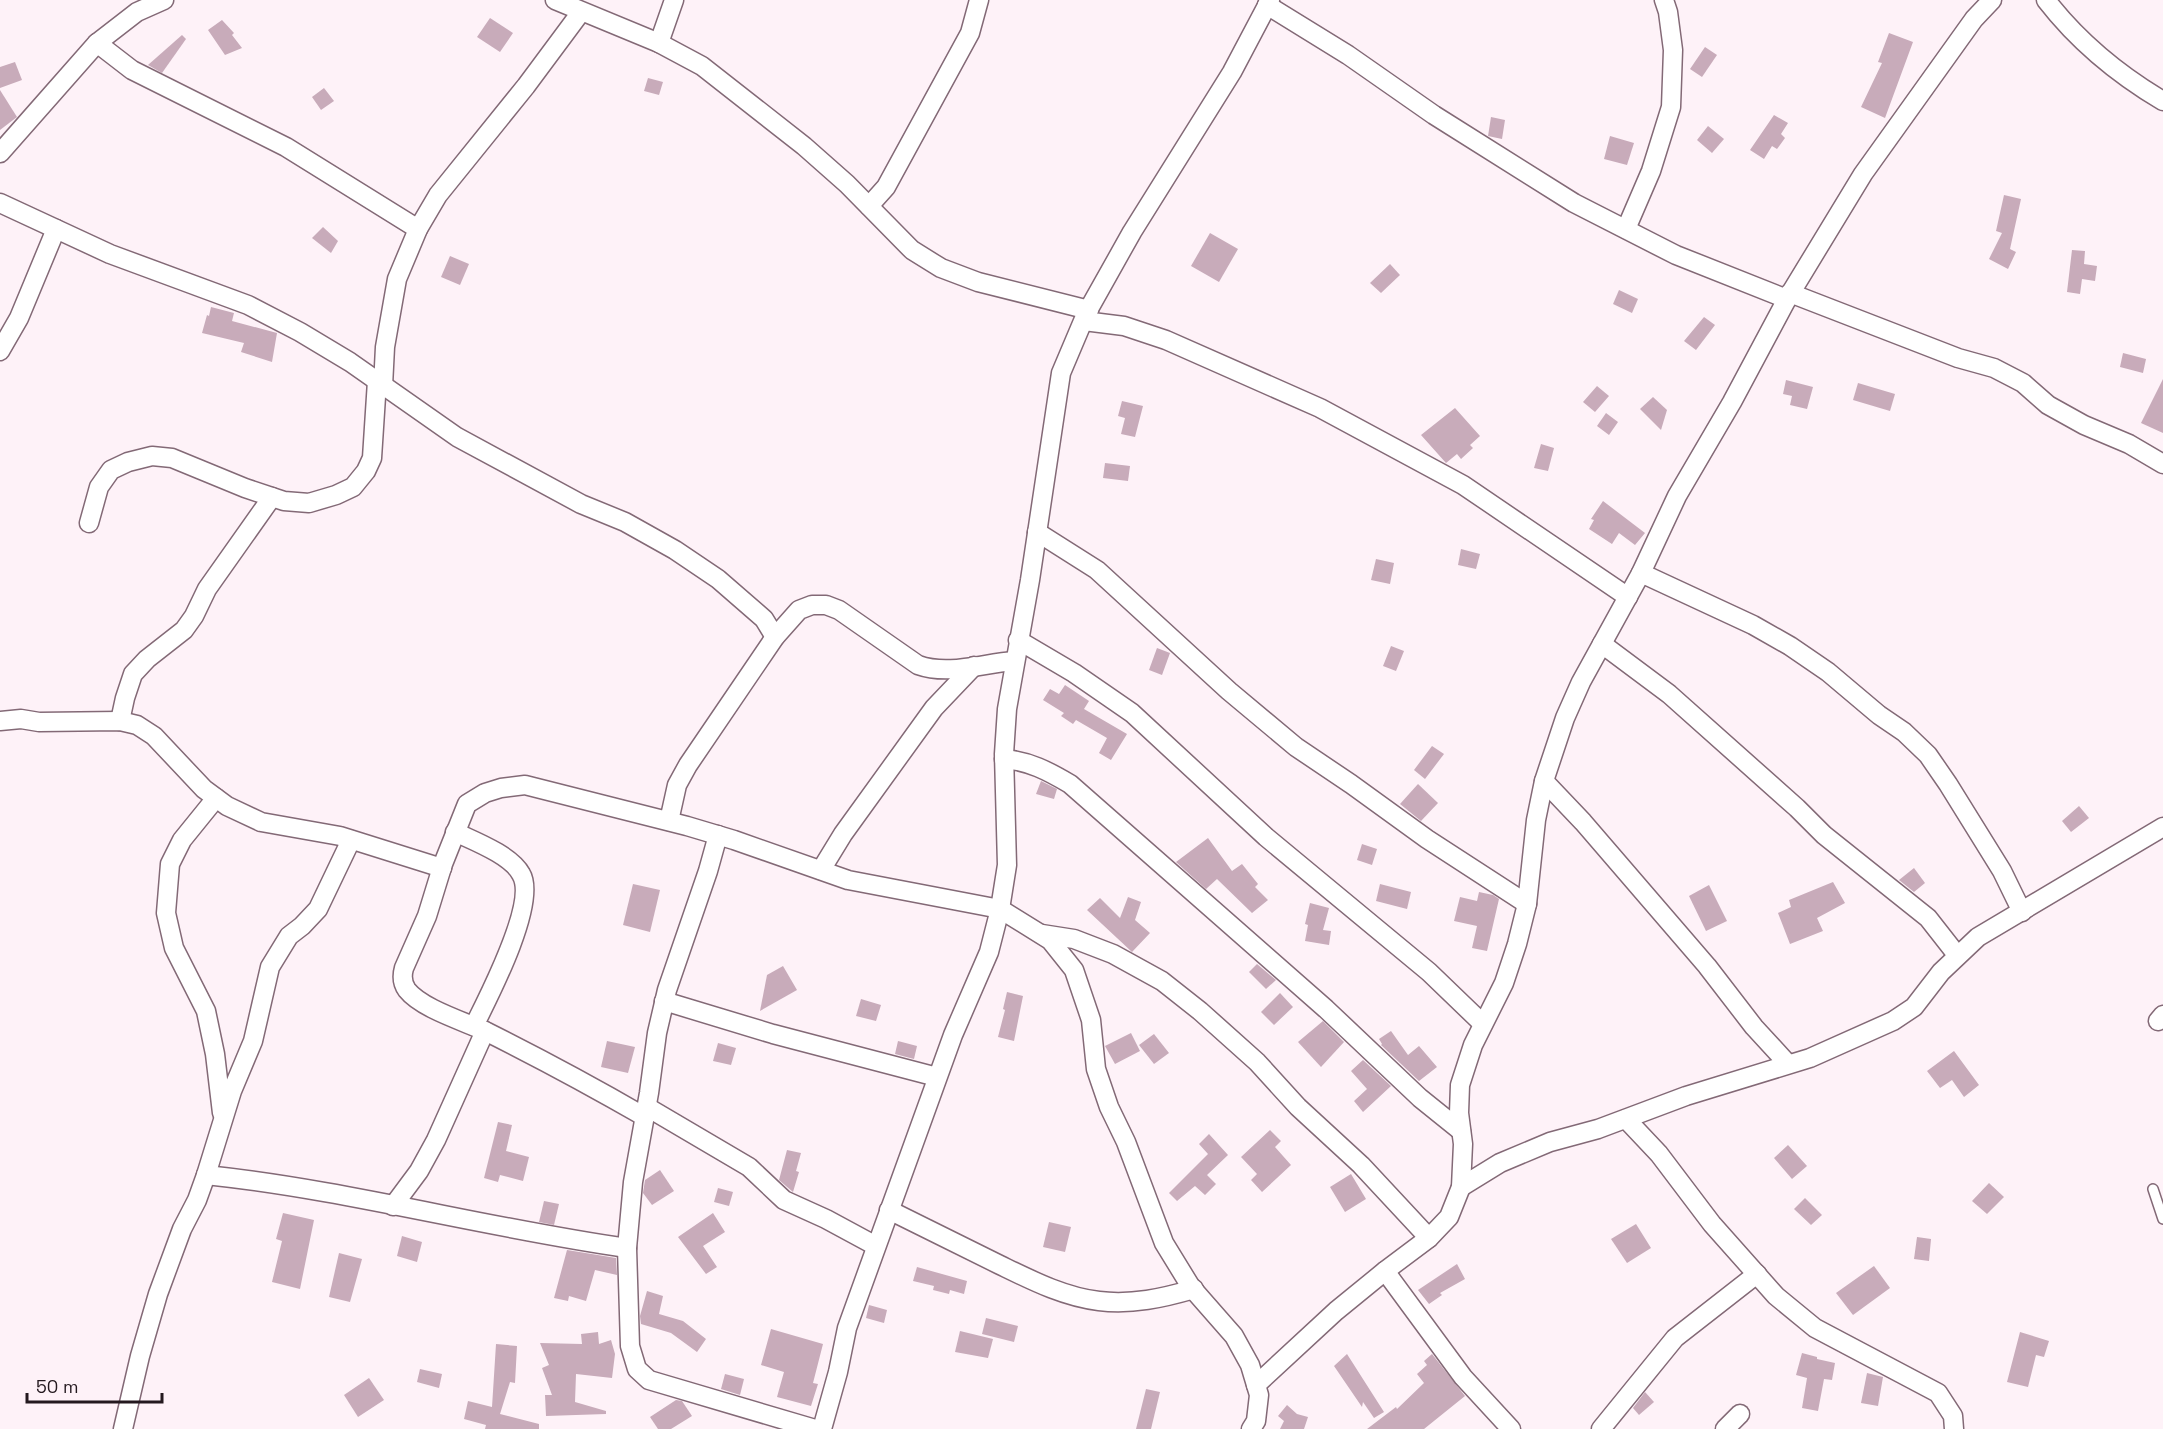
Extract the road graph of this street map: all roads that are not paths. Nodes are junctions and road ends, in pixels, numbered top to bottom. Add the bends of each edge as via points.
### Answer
1 (164, 0) edge
2 (555, 0) edge
3 (674, 0) edge
4 (979, 0) edge
5 (1664, 0) edge
6 (1992, 0) edge
7 (2046, 0) edge
8 (1269, 2) edge
9 (134, 6) edge
10 (581, 12) junction
11 (97, 43) junction
12 (659, 43) junction
13 (2163, 100) edge
14 (0, 153) edge
15 (0, 203) edge
16 (869, 206) junction
17 (56, 229) junction
18 (418, 229) junction
19 (1626, 229) junction
20 (1788, 296) junction
21 (1086, 315) junction
22 (0, 351) edge
23 (380, 383) junction
24 (2163, 464) edge
25 (272, 497) junction
26 (89, 523) dead end
27 (1037, 532) junction
28 (1641, 573) junction
29 (1628, 597) junction
30 (775, 637) junction
31 (1018, 640) junction
32 (1602, 644) junction
33 (1015, 661) junction
34 (974, 666) junction
35 (0, 721) edge
36 (120, 721) junction
37 (1004, 759) junction
38 (1544, 781) junction
39 (216, 798) junction
40 (669, 821) junction
41 (2163, 827) edge
42 (455, 832) junction
43 (718, 835) junction
44 (351, 840) junction
45 (442, 868) junction
46 (821, 870) junction
47 (1527, 904) junction
48 (1000, 909) junction
49 (2022, 912) junction
50 (1040, 934) junction
51 (1957, 955) junction
52 (664, 1001) junction
53 (1483, 1024) junction
54 (479, 1029) junction
55 (1788, 1064) junction
56 (937, 1077) junction
57 (646, 1112) junction
58 (1626, 1119) junction
59 (223, 1123) junction
60 (1461, 1131) junction
61 (206, 1175) junction
62 (1461, 1187) junction
63 (2153, 1190) dead end
64 (393, 1206) junction
65 (889, 1210) junction
66 (2163, 1219) edge
67 (1429, 1238) junction
68 (876, 1246) junction
69 (627, 1248) junction
70 (1385, 1271) junction
71 (1757, 1274) junction
72 (1194, 1289) junction
73 (1256, 1385) junction
74 (1740, 1414) dead end
75 (123, 1429) edge
76 (815, 1429) edge
77 (822, 1429) edge
78 (1251, 1429) edge
79 (1511, 1429) edge
80 (1601, 1429) edge
81 (1725, 1429) edge
82 (1954, 1429) edge

1 - 9 street
2 - 10 street
3 - 12 street
4 - 16 street via 970,33 886,188
5 - 19 street via 1673,50 1671,107 1651,171
6 - 20 street via 1974,19 1863,174
7 - 13 street via 2097,54
8 - 19 street via 1434,115 1574,203
8 - 21 street via 1226,82 1132,232
9 - 11 street
10 - 12 street
10 - 18 street via 438,195
11 - 14 street
11 - 18 street via 132,70 286,147
12 - 16 street via 702,66 804,146
15 - 17 street
16 - 21 street via 912,250 941,268
17 - 22 street via 19,318
17 - 23 street via 110,254 248,305
18 - 23 street via 397,279
19 - 20 street via 1676,255
20 - 24 street via 1994,368 2023,383 2048,405
20 - 28 street via 1677,496
21 - 27 street via 1061,373
21 - 29 street via 1166,340 1320,408 1463,485
23 - 25 street via 372,458 353,487 309,503
23 - 30 street via 457,437 675,550 718,579 764,619
25 - 26 street via 172,458 152,456 111,470 99,488
25 - 36 street via 207,589 184,630 134,674
27 - 31 street
27 - 47 street via 1097,570 1296,747 1426,839
28 - 29 street
28 - 49 street via 1790,646 1904,732 1928,755 1948,784 2002,871
29 - 32 street
30 - 34 street via 799,610 826,605 918,665 932,670
30 - 40 street via 688,765 677,785
31 - 33 street
31 - 53 street via 1132,713 1266,837 1430,972
32 - 38 street via 1565,718
32 - 51 street via 1669,694 1824,835 1928,918
33 - 34 street
33 - 37 street
34 - 46 street via 934,708
35 - 36 street
36 - 39 street via 137,725 154,736
37 - 48 street via 1007,865
37 - 60 street via 1023,761 1070,783
38 - 47 street
38 - 55 street
39 - 44 street via 261,822
39 - 59 street via 182,840 170,864 166,913 174,948 206,1011
40 - 42 street via 525,785 485,792 467,804
40 - 43 street
41 - 49 street
42 - 45 street
42 - 54 street via 513,865 522,875 525,888 523,911
43 - 46 street
43 - 52 street
44 - 45 street
44 - 59 street via 318,909 289,936 270,967 253,1041
45 - 54 street via 427,916 404,968 403,981 406,989 427,1005
46 - 48 street via 856,882
47 - 53 street via 1504,983
48 - 50 street
48 - 56 street via 989,952
49 - 51 street via 1978,937
50 - 67 street via 1074,939 1113,954 1162,981 1257,1062
50 - 72 street via 1050,940 1074,970 1091,1020 1096,1069 1109,1107 1164,1243
51 - 55 street via 1914,1007 1893,1022
52 - 56 street
52 - 57 street
53 - 60 street via 1460,1085
54 - 57 street
54 - 64 street via 436,1140 420,1171
55 - 58 street
56 - 65 street
57 - 68 street via 749,1167 784,1200
57 - 69 street via 633,1182
58 - 62 street via 1550,1142 1500,1163
58 - 71 street
59 - 61 street
60 - 62 street
61 - 64 street via 256,1180
61 - 75 street via 158,1294
62 - 67 street via 1449,1217
63 - 66 lane
64 - 69 street
65 - 68 street
65 - 72 street via 1070,1296 1126,1302 1159,1299
67 - 70 street
68 - 77 street via 847,1328
69 - 76 street via 630,1346 637,1369 649,1380
70 - 73 street
70 - 79 street via 1463,1377
71 - 80 street via 1675,1338
71 - 82 street via 1776,1296 1815,1328 1938,1394 1953,1416
72 - 73 street via 1234,1336
73 - 78 street via 1259,1395 1256,1421
74 - 81 street

